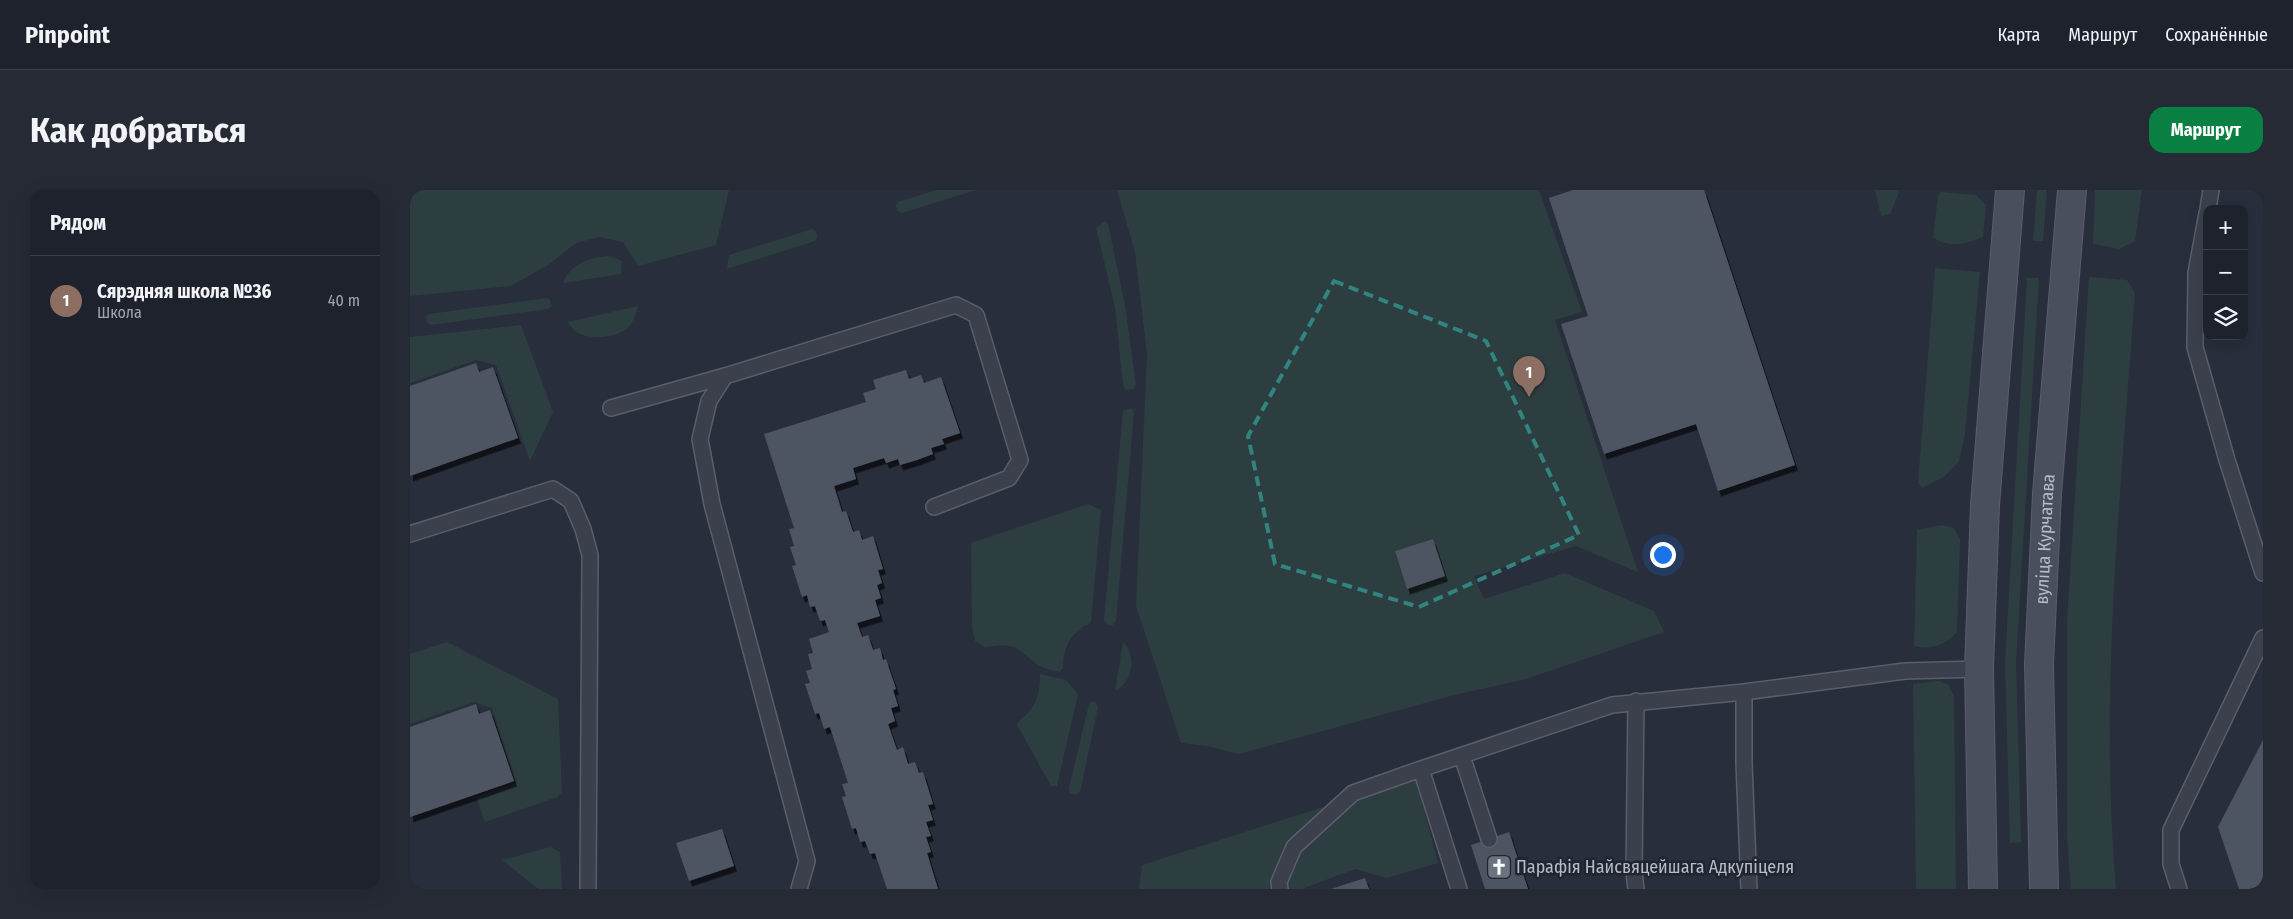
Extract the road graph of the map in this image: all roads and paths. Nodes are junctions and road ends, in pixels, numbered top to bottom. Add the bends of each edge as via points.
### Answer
1 (2010, 190) edge
2 (2072, 190) edge
3 (2211, 190) edge
4 (2209, 205) edge
5 (2203, 235) edge
6 (725, 376) junction
7 (612, 408) dead end
8 (934, 507) dead end
9 (410, 534) edge
10 (2263, 573) edge
11 (2263, 638) edge
12 (1979, 669) junction
13 (1744, 692) junction
14 (1636, 702) junction
15 (1462, 756) junction
16 (1422, 769) junction
17 (1488, 839) dead end
18 (588, 889) edge
19 (800, 889) edge
20 (1280, 889) edge
21 (1459, 889) edge
22 (1636, 889) edge
23 (1749, 889) edge
24 (1983, 889) edge
25 (2044, 889) edge
26 (2179, 889) edge

1 - 12 main road via 1985,505
2 - 25 main road, вуліца Курчатава via 2047,494 2039,665
3 - 4 lane
5 - 10 lane via 2196,273 2195,347
6 - 7 lane
6 - 8 lane via 956,305 976,315 1020,460 1010,478
6 - 19 lane via 709,401 700,439 712,504 807,862
9 - 18 lane via 552,489 571,501 590,555
11 - 26 lane via 2171,830 2171,864
12 - 13 lane via 1905,671
12 - 24 main road
13 - 14 lane
13 - 23 lane
14 - 15 lane via 1612,705
14 - 22 lane
15 - 16 lane
15 - 17 lane
16 - 20 lane via 1353,793 1294,847 1279,882
16 - 21 lane

